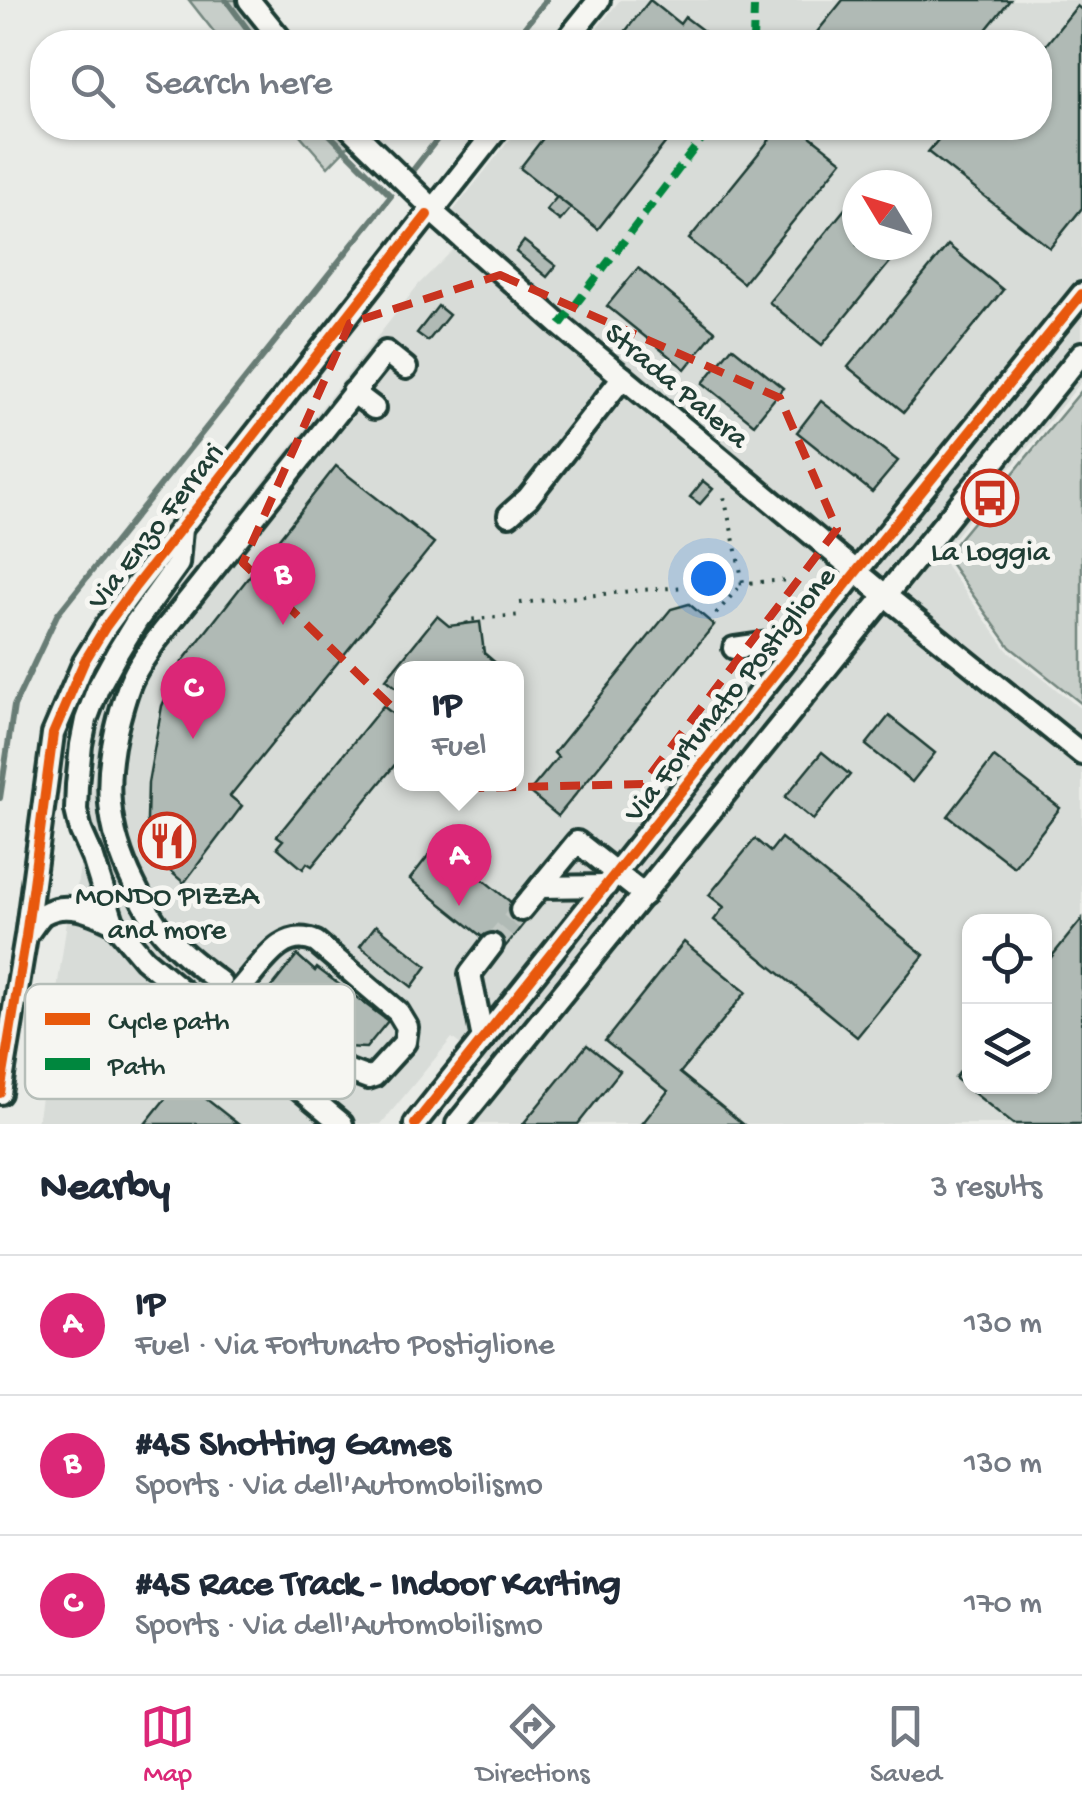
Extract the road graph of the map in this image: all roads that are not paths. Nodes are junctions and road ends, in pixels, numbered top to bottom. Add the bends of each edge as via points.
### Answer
1 (249, 0) edge
2 (599, 0) edge
3 (273, 30) edge
4 (575, 30) edge
5 (362, 140) edge
6 (488, 140) edge
7 (431, 209) junction
8 (1082, 294) edge
9 (1082, 353) edge
10 (406, 368) dead end
11 (623, 377) junction
12 (353, 392) junction
13 (374, 408) dead end
14 (509, 515) dead end
15 (181, 529) junction
16 (856, 572) junction
17 (886, 596) junction
18 (804, 638) junction
19 (734, 648) dead end
20 (1082, 754) edge
21 (611, 880) junction
22 (540, 887) junction
23 (644, 895) junction
24 (521, 910) tunnel mouth
25 (113, 922) junction
26 (26, 936) junction
27 (492, 945) tunnel mouth
28 (173, 984) edge
29 (227, 984) edge
30 (232, 984) edge
31 (483, 1038) junction
32 (355, 1073) edge
33 (0, 1093) edge
34 (313, 1099) edge
35 (342, 1124) edge
36 (415, 1124) edge
37 (457, 1124) edge

1 - 3 street
2 - 4 street
5 - 7 street, Strada Palera
6 - 7 street, Via Enzo Ferrari
7 - 11 street, Strada Palera
7 - 15 street, Via Enzo Ferrari
8 - 16 street, Via Fortunato Postiglione
9 - 17 street, Via Fortunato Postiglione
10 - 12 street via 386,352
11 - 14 street
11 - 16 street, Strada Palera
12 - 13 street
12 - 29 street via 155,642 133,676 112,744 112,824 126,868 155,923
15 - 25 street via 178,564 98,688 80,745 76,810
15 - 26 street, Via Enzo Ferrari via 106,626 53,734
16 - 17 street, Strada Palera
16 - 18 street, Via Fortunato Postiglione
17 - 20 street, Strada Palera
17 - 23 street, Via Fortunato Postiglione
18 - 19 street
18 - 21 street, Via Fortunato Postiglione
21 - 22 street
21 - 22 street via 578,842
21 - 23 street
21 - 31 street, Via Fortunato Postiglione
22 - 24 street
23 - 37 street, Via Fortunato Postiglione
25 - 26 street via 62,908 42,915
25 - 28 street
26 - 33 street, Via Enzo Ferrari
27 - 31 street via 470,974
30 - 32 street via 282,942 316,942 407,1027 405,1042 374,1076
31 - 36 street, Via Fortunato Postiglione
34 - 35 street

